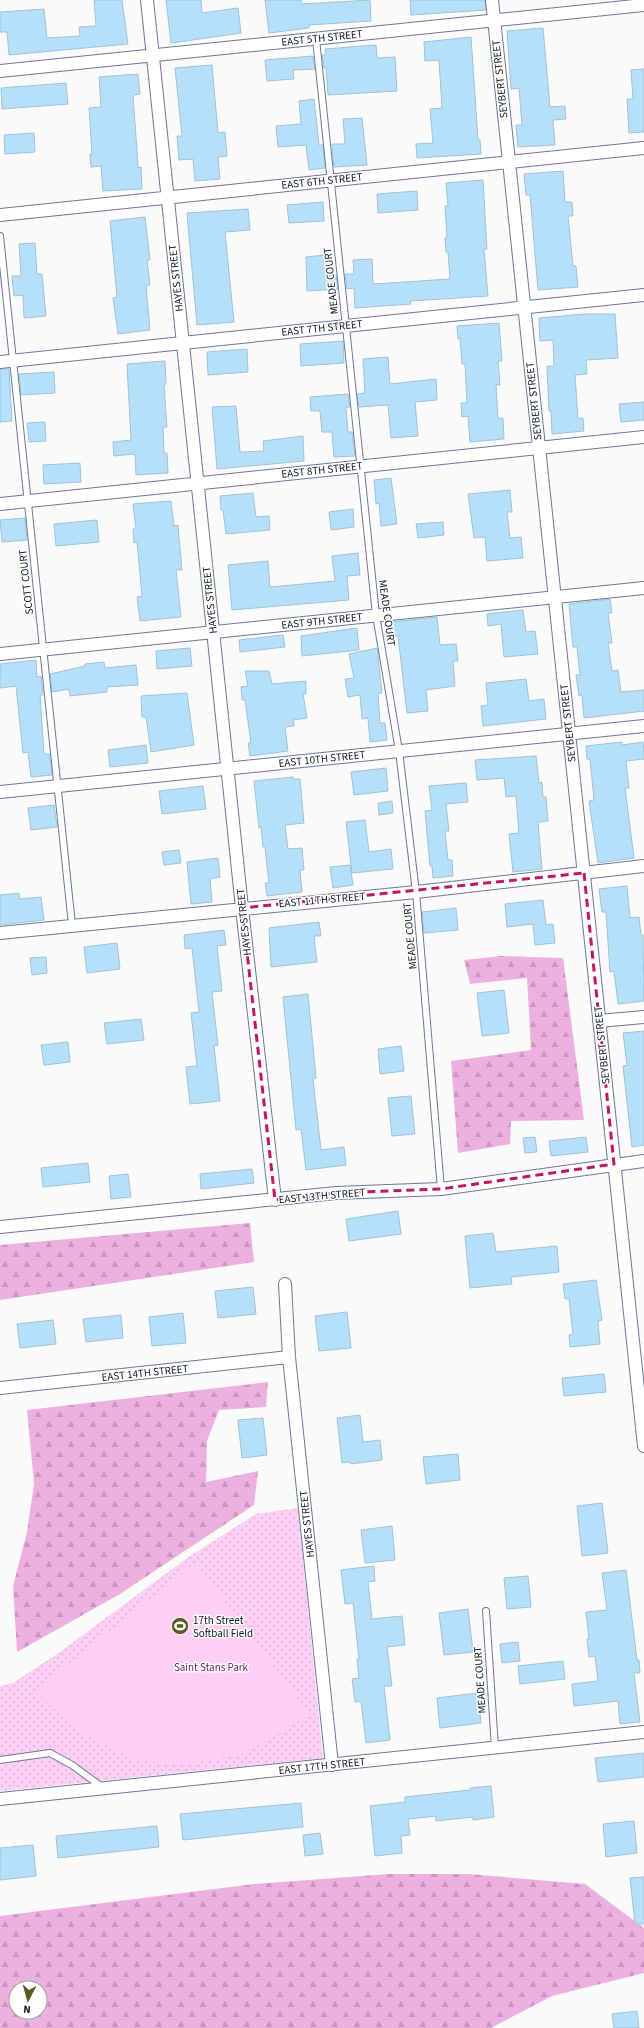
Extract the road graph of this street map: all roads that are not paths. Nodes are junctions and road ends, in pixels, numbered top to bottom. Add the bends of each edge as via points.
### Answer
1 (147, 0) edge
2 (492, 0) edge
3 (644, 5) edge
4 (494, 20) junction
5 (316, 39) junction
6 (153, 56) junction
7 (0, 71) edge
8 (644, 148) edge
9 (509, 162) junction
10 (330, 180) junction
11 (168, 197) junction
12 (0, 215) edge
13 (0, 236) edge
14 (644, 295) edge
15 (524, 307) junction
16 (346, 326) junction
17 (183, 342) junction
18 (13, 360) junction
19 (0, 362) edge
20 (644, 437) edge
21 (539, 448) junction
22 (360, 466) junction
23 (198, 483) junction
24 (28, 501) junction
25 (0, 504) edge
26 (644, 588) edge
27 (555, 597) junction
28 (376, 615) junction
29 (213, 632) junction
30 (43, 650) junction
31 (0, 654) edge
32 (644, 726) edge
33 (569, 733) junction
34 (399, 751) junction
35 (228, 769) junction
36 (58, 786) junction
37 (0, 792) edge
38 (644, 866) edge
39 (584, 873) junction
40 (416, 892) junction
41 (242, 908) junction
42 (72, 926) junction
43 (0, 933) edge
44 (644, 1017) edge
45 (599, 1021) junction
46 (644, 1161) edge
47 (614, 1164) junction
48 (441, 1189) junction
49 (275, 1200) junction
50 (0, 1227) edge
51 (285, 1284) dead end
52 (290, 1357) junction
53 (0, 1388) edge
54 (644, 1446) edge
55 (486, 1611) dead end
56 (644, 1732) edge
57 (495, 1748) junction
58 (0, 1760) edge
59 (332, 1765) junction
60 (103, 1788) junction
61 (0, 1799) edge

1 - 6 street, HAYES STREET
2 - 4 street, SEYBERT STREET
3 - 4 street, EAST 5TH STREET
4 - 5 street, EAST 5TH STREET
4 - 9 street, SEYBERT STREET
5 - 6 street, EAST 5TH STREET
5 - 10 lane, MEADE COURT
6 - 7 street, EAST 5TH STREET
6 - 11 street, HAYES STREET
8 - 9 street, EAST 6TH STREET
9 - 10 street, EAST 6TH STREET
9 - 15 street, SEYBERT STREET
10 - 11 street, EAST 6TH STREET
10 - 16 lane, MEADE COURT
11 - 12 street, EAST 6TH STREET
11 - 17 street, HAYES STREET
13 - 18 lane, SCOTT COURT
14 - 15 street, EAST 7TH STREET
15 - 16 street, EAST 7TH STREET
15 - 21 street, SEYBERT STREET
16 - 17 street, EAST 7TH STREET
16 - 22 lane, MEADE COURT
17 - 18 street, EAST 7TH STREET
17 - 23 street, HAYES STREET
18 - 19 street, EAST 7TH STREET
18 - 24 lane, SCOTT COURT
20 - 21 street, EAST 8TH STREET
21 - 22 street, EAST 8TH STREET
21 - 27 street, SEYBERT STREET
22 - 23 street, EAST 8TH STREET
22 - 28 lane, MEADE COURT
23 - 24 street, EAST 8TH STREET
23 - 29 street, HAYES STREET
24 - 25 street, EAST 8TH STREET
24 - 30 lane, SCOTT COURT
26 - 27 street, EAST 9TH STREET
27 - 28 street, EAST 9TH STREET
27 - 33 street, SEYBERT STREET
28 - 29 street, EAST 9TH STREET
28 - 34 lane, MEADE COURT
29 - 30 street, EAST 9TH STREET
29 - 35 street, HAYES STREET
30 - 31 street, EAST 9TH STREET
30 - 36 lane, SCOTT COURT
32 - 33 street, EAST 10TH STREET
33 - 34 street, EAST 10TH STREET
33 - 39 street, SEYBERT STREET
34 - 35 street, EAST 10TH STREET
34 - 40 lane, MEADE COURT
35 - 36 street, EAST 10TH STREET
35 - 41 street, HAYES STREET
36 - 37 street, EAST 10TH STREET
36 - 42 lane, SCOTT COURT
38 - 39 street, EAST 11TH STREET
39 - 40 street, EAST 11TH STREET
39 - 45 street, SEYBERT STREET
40 - 41 street, EAST 11TH STREET
40 - 48 lane, MEADE COURT
41 - 42 street, EAST 11TH STREET
41 - 49 street, HAYES STREET
42 - 43 street, EAST 11TH STREET
44 - 45 street
45 - 47 street, SEYBERT STREET
46 - 47 street, EAST 13TH STREET
47 - 48 street, EAST 13TH STREET
47 - 54 street, SEYBERT STREET
48 - 49 street, EAST 13TH STREET via 336,1193
49 - 50 street, EAST 13TH STREET
51 - 52 street, HAYES STREET
52 - 53 street, EAST 14TH STREET
52 - 59 street, HAYES STREET
55 - 57 lane, MEADE COURT
56 - 57 street, EAST 17TH STREET
57 - 59 street, EAST 17TH STREET
58 - 60 lane via 50,1753 72,1765
59 - 60 street, EAST 17TH STREET
60 - 61 street, EAST 17TH STREET

